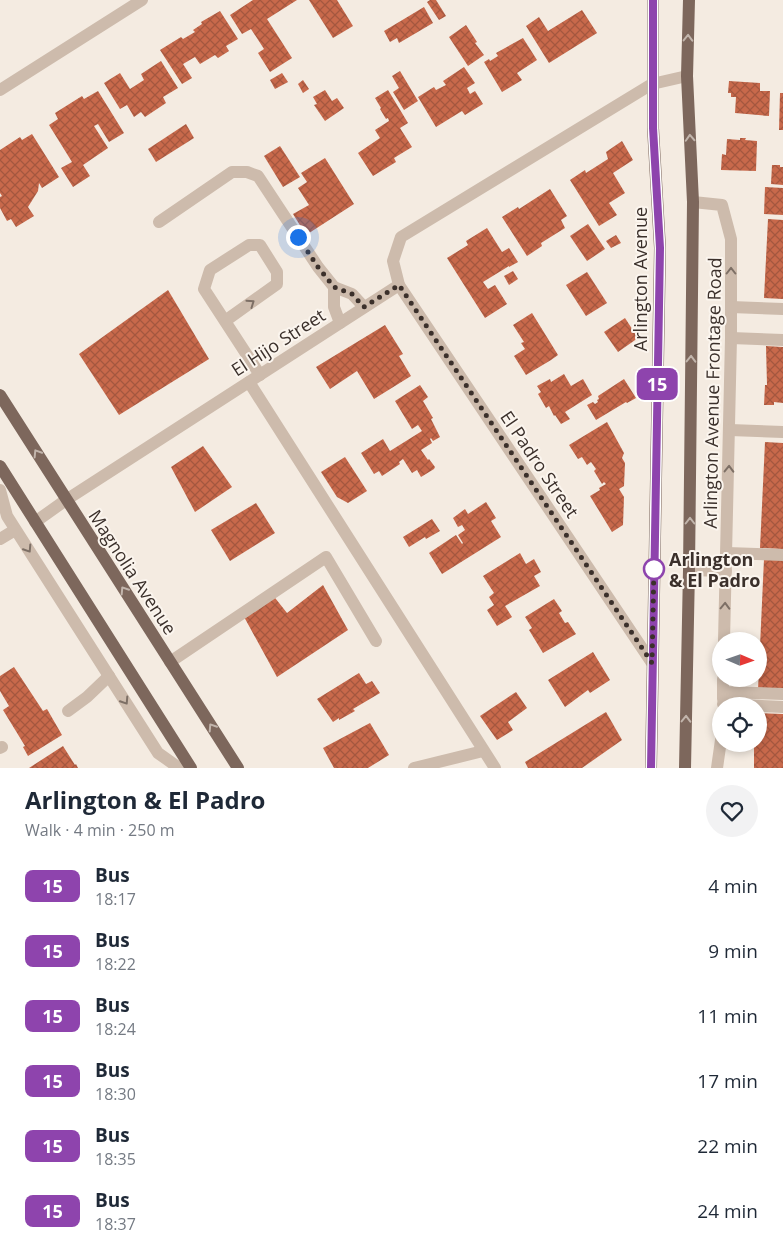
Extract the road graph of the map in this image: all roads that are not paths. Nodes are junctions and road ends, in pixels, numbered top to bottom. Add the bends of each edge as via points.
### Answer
1 (142, 0) edge
2 (653, 0) edge
3 (689, 0) edge
4 (687, 76) junction
5 (652, 84) junction
6 (0, 90) edge
7 (693, 202) junction
8 (159, 222) dead end
9 (399, 285) junction
10 (334, 287) junction
11 (364, 307) junction
12 (732, 307) junction
13 (783, 309) edge
14 (225, 321) junction
15 (340, 323) junction
16 (731, 338) junction
17 (783, 340) edge
18 (260, 375) junction
19 (249, 382) junction
20 (0, 395) edge
21 (730, 430) junction
22 (783, 432) edge
23 (0, 466) edge
24 (0, 490) edge
25 (66, 500) junction
26 (35, 522) junction
27 (16, 530) junction
28 (0, 539) edge
29 (727, 553) junction
30 (783, 555) edge
31 (690, 570) junction
32 (726, 570) junction
33 (724, 632) edge
34 (376, 641) dead end
35 (170, 662) junction
36 (652, 663) junction
37 (109, 676) junction
38 (783, 694) edge
39 (723, 695) edge
40 (783, 707) edge
41 (68, 711) dead end
42 (484, 751) junction
43 (719, 752) edge
44 (178, 768) edge
45 (191, 768) edge
46 (238, 768) edge
47 (414, 768) edge
48 (494, 768) edge
49 (651, 768) edge
50 (685, 768) edge
51 (717, 768) edge

1 - 6 street
2 - 5 main road, Arlington Avenue
4 -> 3 main road
4 - 5 street
7 -> 4 main road
5 - 9 street via 401,237 393,261
5 - 36 main road, Arlington Avenue via 660,248
12 -> 7 street, Arlington Avenue Frontage Road via 731,239 722,205
31 -> 7 main road
8 - 10 street via 232,172 258,176
9 - 11 street, El Hijo Street
9 - 36 street, El Padro Street
10 - 11 street via 352,294
10 - 15 street via 334,307
11 - 15 street, El Hijo Street
12 - 13 street
12 - 16 street, Arlington Avenue Frontage Road
14 -> 14 street via 277,284 277,272 260,245 248,245 210,270 204,289
14 - 18 street
15 - 18 street, El Hijo Street
16 - 17 street
16 - 21 street, Arlington Avenue Frontage Road
18 - 19 street, El Hijo Street
19 - 25 street, El Hijo Street
19 - 42 street
25 -> 20 main road, Magnolia Avenue
21 - 22 street
29 -> 21 street, Arlington Avenue Frontage Road
23 - 26 main road
24 - 27 street via 7,516
25 - 26 street, El Hijo Street
35 -> 25 main road, Magnolia Avenue
26 - 45 main road
27 - 28 street
27 -> 37 street
29 - 30 street
29 - 32 street, Arlington Avenue Frontage Road
31 - 32 street
50 -> 31 main road
33 -> 32 street, Arlington Avenue Frontage Road
34 - 35 street via 326,556
46 -> 35 main road, Magnolia Avenue
36 - 49 main road, Arlington Avenue
37 - 41 street
37 -> 44 street via 158,753
38 - 39 street
39 - 40 street
42 - 47 street
42 - 48 street
43 - 51 street

